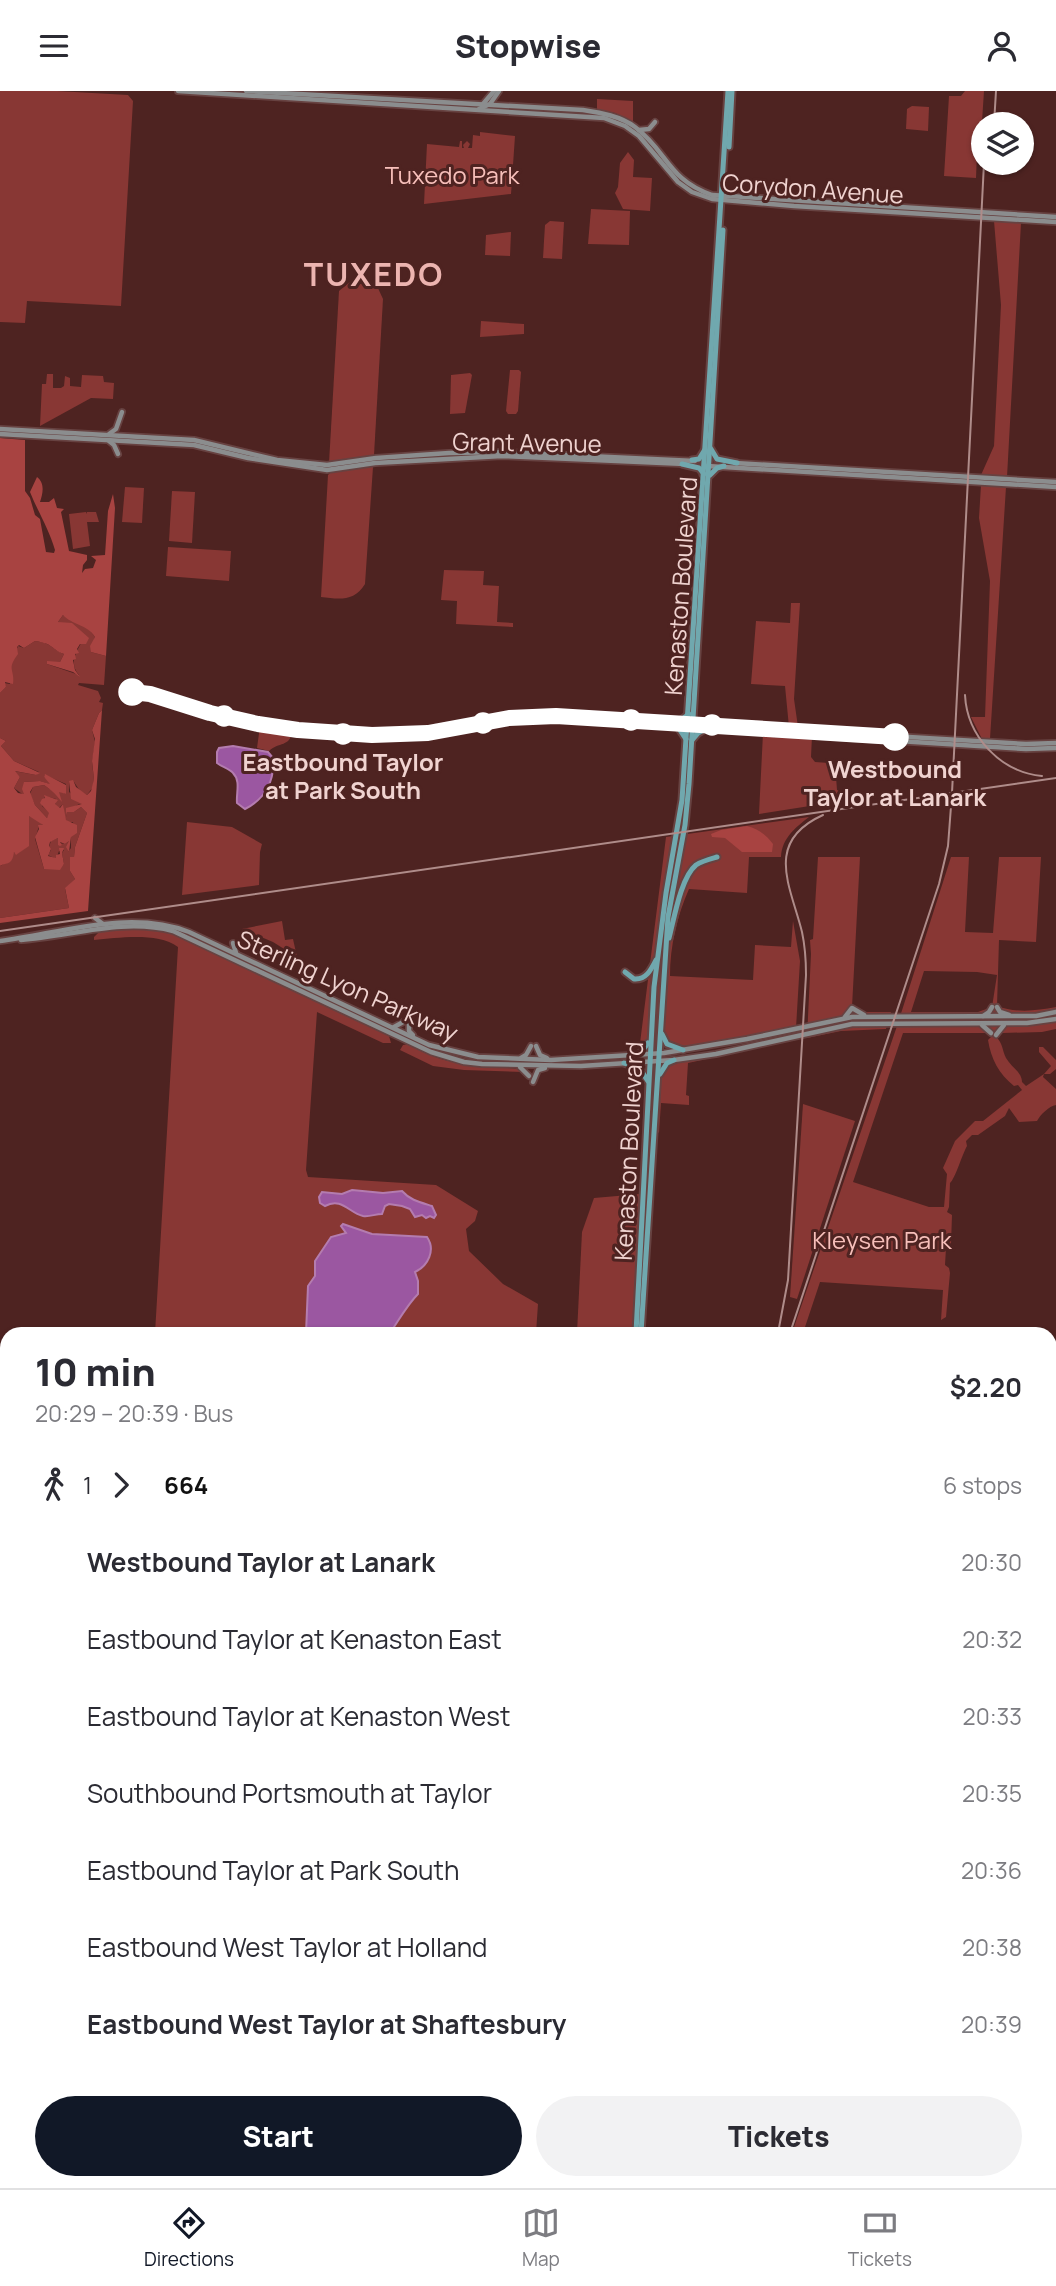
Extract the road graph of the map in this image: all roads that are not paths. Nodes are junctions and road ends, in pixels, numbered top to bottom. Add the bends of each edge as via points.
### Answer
1 (178, 91) edge
2 (246, 91) edge
3 (730, 91) edge
4 (483, 92) edge
5 (495, 93) edge
6 (482, 104) junction
7 (490, 104) junction
8 (500, 105) junction
9 (468, 110) junction
10 (655, 122) dead end
11 (639, 130) junction
12 (647, 140) junction
13 (723, 199) junction
14 (1056, 219) edge
15 (122, 412) dead end
16 (0, 431) edge
17 (107, 437) junction
18 (707, 438) junction
19 (710, 447) junction
20 (118, 454) dead end
21 (692, 460) junction
22 (737, 463) junction
23 (682, 464) junction
24 (707, 464) junction
25 (724, 466) junction
26 (707, 477) junction
27 (1056, 485) edge
28 (692, 714) junction
29 (691, 726) junction
30 (704, 727) junction
31 (690, 740) junction
32 (1056, 746) edge
33 (717, 857) dead end
34 (95, 918) dead end
35 (117, 923) junction
36 (92, 929) junction
37 (3, 941) edge
38 (219, 946) junction
39 (658, 954) junction
40 (239, 956) junction
41 (665, 958) junction
42 (625, 972) dead end
43 (1056, 1012) edge
44 (868, 1016) junction
45 (982, 1016) junction
46 (1013, 1016) junction
47 (843, 1018) junction
48 (1056, 1019) edge
49 (978, 1023) junction
50 (1009, 1023) junction
51 (387, 1025) junction
52 (661, 1030) junction
53 (390, 1033) junction
54 (652, 1033) junction
55 (407, 1041) junction
56 (422, 1042) junction
57 (683, 1050) junction
58 (660, 1053) junction
59 (640, 1054) junction
60 (650, 1054) junction
61 (551, 1060) junction
62 (674, 1060) junction
63 (660, 1061) junction
64 (517, 1062) junction
65 (650, 1062) junction
66 (624, 1063) junction
67 (549, 1067) junction
68 (659, 1077) junction
69 (648, 1082) junction
70 (638, 1327) edge
71 (638, 1327) edge

1 - 9 main road, Corydon Avenue
2 - 6 main road, Corydon Avenue
3 - 13 main road, Kenaston Boulevard
4 - 5 main road
5 - 6 main road
5 - 7 main road
5 - 8 main road
6 - 7 main road, Corydon Avenue
7 - 8 main road, Corydon Avenue
7 - 9 main road
8 - 11 main road, Corydon Avenue via 593,111 617,117
9 - 12 main road, Corydon Avenue via 604,118
10 - 11 main road via 649,129
11 - 12 main road, Corydon Avenue
12 - 13 main road, Corydon Avenue via 659,161 679,177
13 - 14 main road, Corydon Avenue
13 - 18 main road, Kenaston Boulevard
13 - 19 main road, Kenaston Boulevard
15 - 17 main road via 116,430
16 - 17 main road, Grant Avenue
17 - 20 main road
17 - 21 main road, Grant Avenue via 194,440 277,460 327,465 502,452
17 - 23 main road, Grant Avenue via 194,445 248,459 327,470 502,456
18 - 21 main road via 703,455
18 - 24 main road, Kenaston Boulevard
19 - 22 main road via 717,459
19 - 24 main road, Kenaston Boulevard
21 - 24 main road, Grant Avenue
22 - 24 main road, Grant Avenue
22 - 27 main road, Grant Avenue
23 - 24 main road, Grant Avenue
23 - 26 main road via 699,468
24 - 25 main road, Grant Avenue
24 - 26 main road, Kenaston Boulevard
25 - 26 main road
25 - 27 main road, Grant Avenue
26 - 28 main road, Kenaston Boulevard
28 - 29 main road, Kenaston Boulevard
28 - 30 main road
28 - 31 main road via 678,725
29 - 30 main road
29 - 31 main road, Kenaston Boulevard
30 - 31 main road
30 - 32 main road via 1026,749
31 - 39 main road, Kenaston Boulevard
31 - 41 main road, Kenaston Boulevard via 686,813
33 - 41 main road via 698,864 690,873
34 - 35 main road via 100,923
35 - 36 main road, Sterling Lyon Parkway
35 - 38 main road, Sterling Lyon Parkway via 167,924
36 - 37 main road
36 - 53 main road, Sterling Lyon Parkway via 145,925 173,931
38 - 40 main road, Sterling Lyon Parkway
38 - 40 main road via 232,943
39 - 42 main road via 643,978 634,979
39 - 54 main road, Kenaston Boulevard
40 - 51 main road, Sterling Lyon Parkway
41 - 52 main road, Kenaston Boulevard
43 - 46 main road, Sterling Lyon Parkway
44 - 45 main road, Sterling Lyon Parkway
44 - 47 main road, Sterling Lyon Parkway
44 - 47 main road via 852,1008
45 - 46 main road, Sterling Lyon Parkway
45 - 46 main road via 994,1007
47 - 57 main road, Sterling Lyon Parkway
48 - 50 main road, Sterling Lyon Parkway
49 - 50 main road, Sterling Lyon Parkway
49 - 50 main road via 994,1034
49 - 62 main road, Sterling Lyon Parkway via 852,1024
51 - 56 main road, Sterling Lyon Parkway
51 - 56 main road via 407,1022 411,1034
52 - 57 main road via 667,1044
52 - 58 main road, Kenaston Boulevard
53 - 55 main road, Sterling Lyon Parkway
53 - 55 main road via 396,1043
54 - 59 main road
54 - 60 main road, Kenaston Boulevard
55 - 64 main road, Sterling Lyon Parkway via 464,1062
56 - 64 main road, Sterling Lyon Parkway via 453,1053
57 - 58 main road, Sterling Lyon Parkway
58 - 60 main road, Sterling Lyon Parkway
58 - 63 main road, Kenaston Boulevard
59 - 60 main road, Sterling Lyon Parkway
59 - 61 main road, Sterling Lyon Parkway
60 - 65 main road, Kenaston Boulevard
61 - 64 main road, Sterling Lyon Parkway
61 - 64 main road via 534,1046
62 - 63 main road, Sterling Lyon Parkway
62 - 68 main road via 663,1067
63 - 65 main road, Sterling Lyon Parkway
63 - 68 main road, Kenaston Boulevard
64 - 67 main road, Sterling Lyon Parkway
64 - 67 main road via 531,1079 538,1070
65 - 66 main road, Sterling Lyon Parkway
65 - 69 main road, Kenaston Boulevard
66 - 67 main road, Sterling Lyon Parkway
66 - 69 main road via 640,1069
68 - 70 main road, Kenaston Boulevard
69 - 71 main road, Kenaston Boulevard

